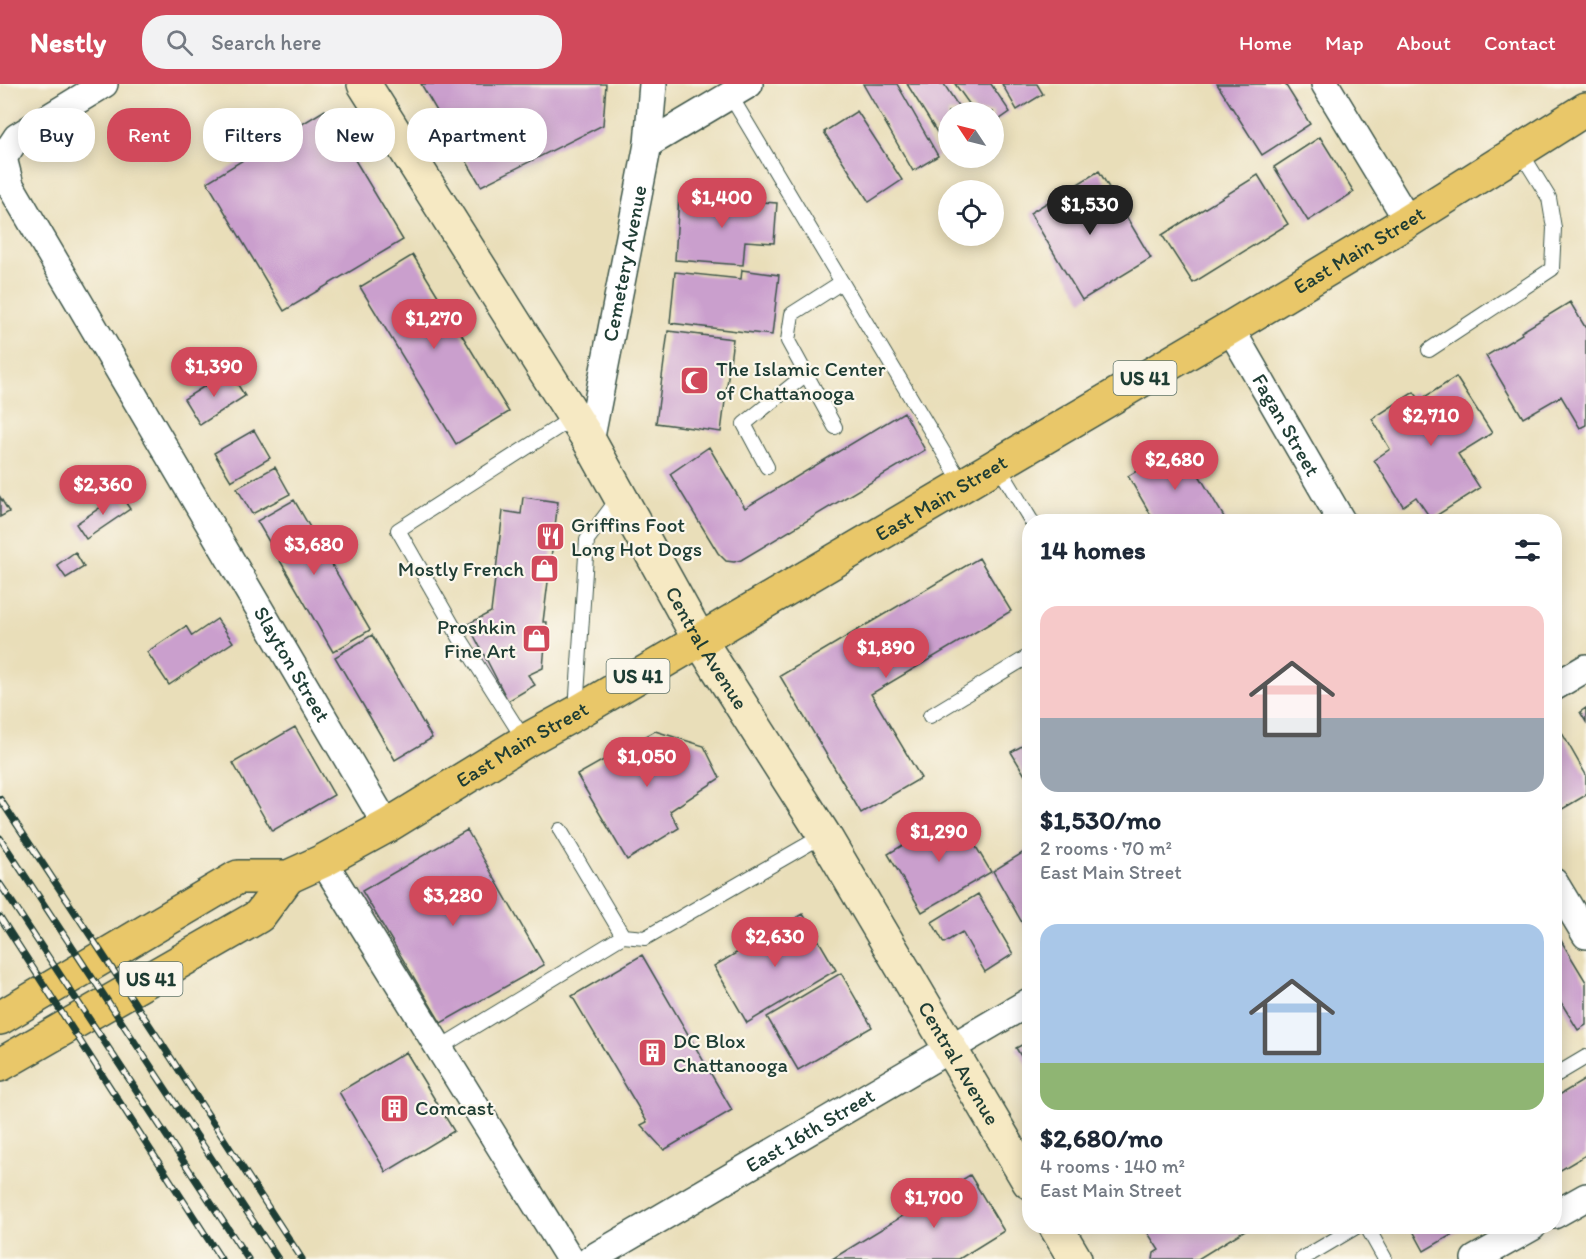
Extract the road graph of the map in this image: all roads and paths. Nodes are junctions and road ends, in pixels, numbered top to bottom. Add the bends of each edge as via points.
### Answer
1 (104, 84) edge
2 (364, 84) edge
3 (653, 84) edge
4 (1325, 84) edge
5 (740, 90) edge
6 (1586, 109) edge
7 (648, 144) junction
8 (1520, 151) junction
9 (1408, 221) junction
10 (842, 282) junction
11 (1230, 328) junction
12 (1429, 350) dead end
13 (806, 374) junction
14 (835, 427) dead end
15 (582, 430) junction
16 (997, 464) junction
17 (767, 466) dead end
18 (963, 485) junction
19 (620, 496) junction
20 (1027, 514) edge
21 (1337, 514) edge
22 (699, 639) junction
23 (1022, 660) edge
24 (1586, 668) edge
25 (1562, 682) edge
26 (576, 713) junction
27 (930, 716) dead end
28 (525, 741) junction
29 (387, 826) junction
30 (560, 830) dead end
31 (824, 835) junction
32 (323, 861) junction
33 (288, 877) junction
34 (1562, 895) edge
35 (1586, 935) edge
36 (623, 936) junction
37 (1022, 1006) edge
38 (0, 1018) edge
39 (439, 1048) junction
40 (949, 1049) junction
41 (1586, 1057) edge
42 (0, 1065) edge
43 (1562, 1071) edge
44 (1022, 1170) edge
45 (1586, 1197) edge
46 (1562, 1210) edge
47 (1060, 1234) edge
48 (1344, 1234) edge
49 (1371, 1234) edge
50 (1520, 1234) edge
51 (570, 1259) edge
52 (591, 1259) edge
53 (1075, 1259) edge
54 (1302, 1259) edge
55 (1385, 1259) edge
56 (1475, 1259) edge

1 - 29 street, Slayton Street via 17,137 3,158 10,184
2 - 15 main road, Central Avenue
3 - 7 street, Cemetery Avenue
4 - 9 street
5 - 7 street
5 - 10 lane
6 - 8 main road, East Main Street / US 41
7 - 15 street, Cemetery Avenue
8 - 9 main road, East Main Street / US 41
8 - 12 lane via 1549,198 1554,228 1552,269
9 - 11 main road, East Main Street / US 41
10 - 13 lane via 792,314 788,341
10 - 18 lane
11 - 16 main road, East Main Street / US 41
11 - 21 street, Fagan Street
13 - 14 lane
13 - 17 lane via 744,424
15 - 19 main road, Central Avenue
15 - 28 lane via 398,530
16 - 18 main road, East Main Street / US 41
16 - 20 lane
18 - 22 main road, East Main Street / US 41
19 - 22 main road, Central Avenue
19 - 26 lane via 587,540
22 - 26 main road, East Main Street / US 41
22 - 31 main road, Central Avenue
23 - 27 lane
24 - 25 street
26 - 28 main road, East Main Street / US 41
28 - 29 main road, East Main Street / US 41
29 - 32 main road, East Main Street / US 41
30 - 36 lane
31 - 36 lane via 645,938
31 - 40 main road, Central Avenue
32 - 33 main road, East Main Street / US 41
32 - 39 street
33 - 38 main road, East Main Street / US 41 via 238,877
33 - 42 main road, East Main Street / US 41 via 259,916
34 - 35 street
36 - 39 lane
37 - 40 street, East 16th Street
39 - 51 street
40 - 44 main road, Central Avenue
40 - 52 street, East 16th Street
41 - 43 lane
45 - 46 street
47 - 53 main road
48 - 54 lane
49 - 55 lane
50 - 56 street

